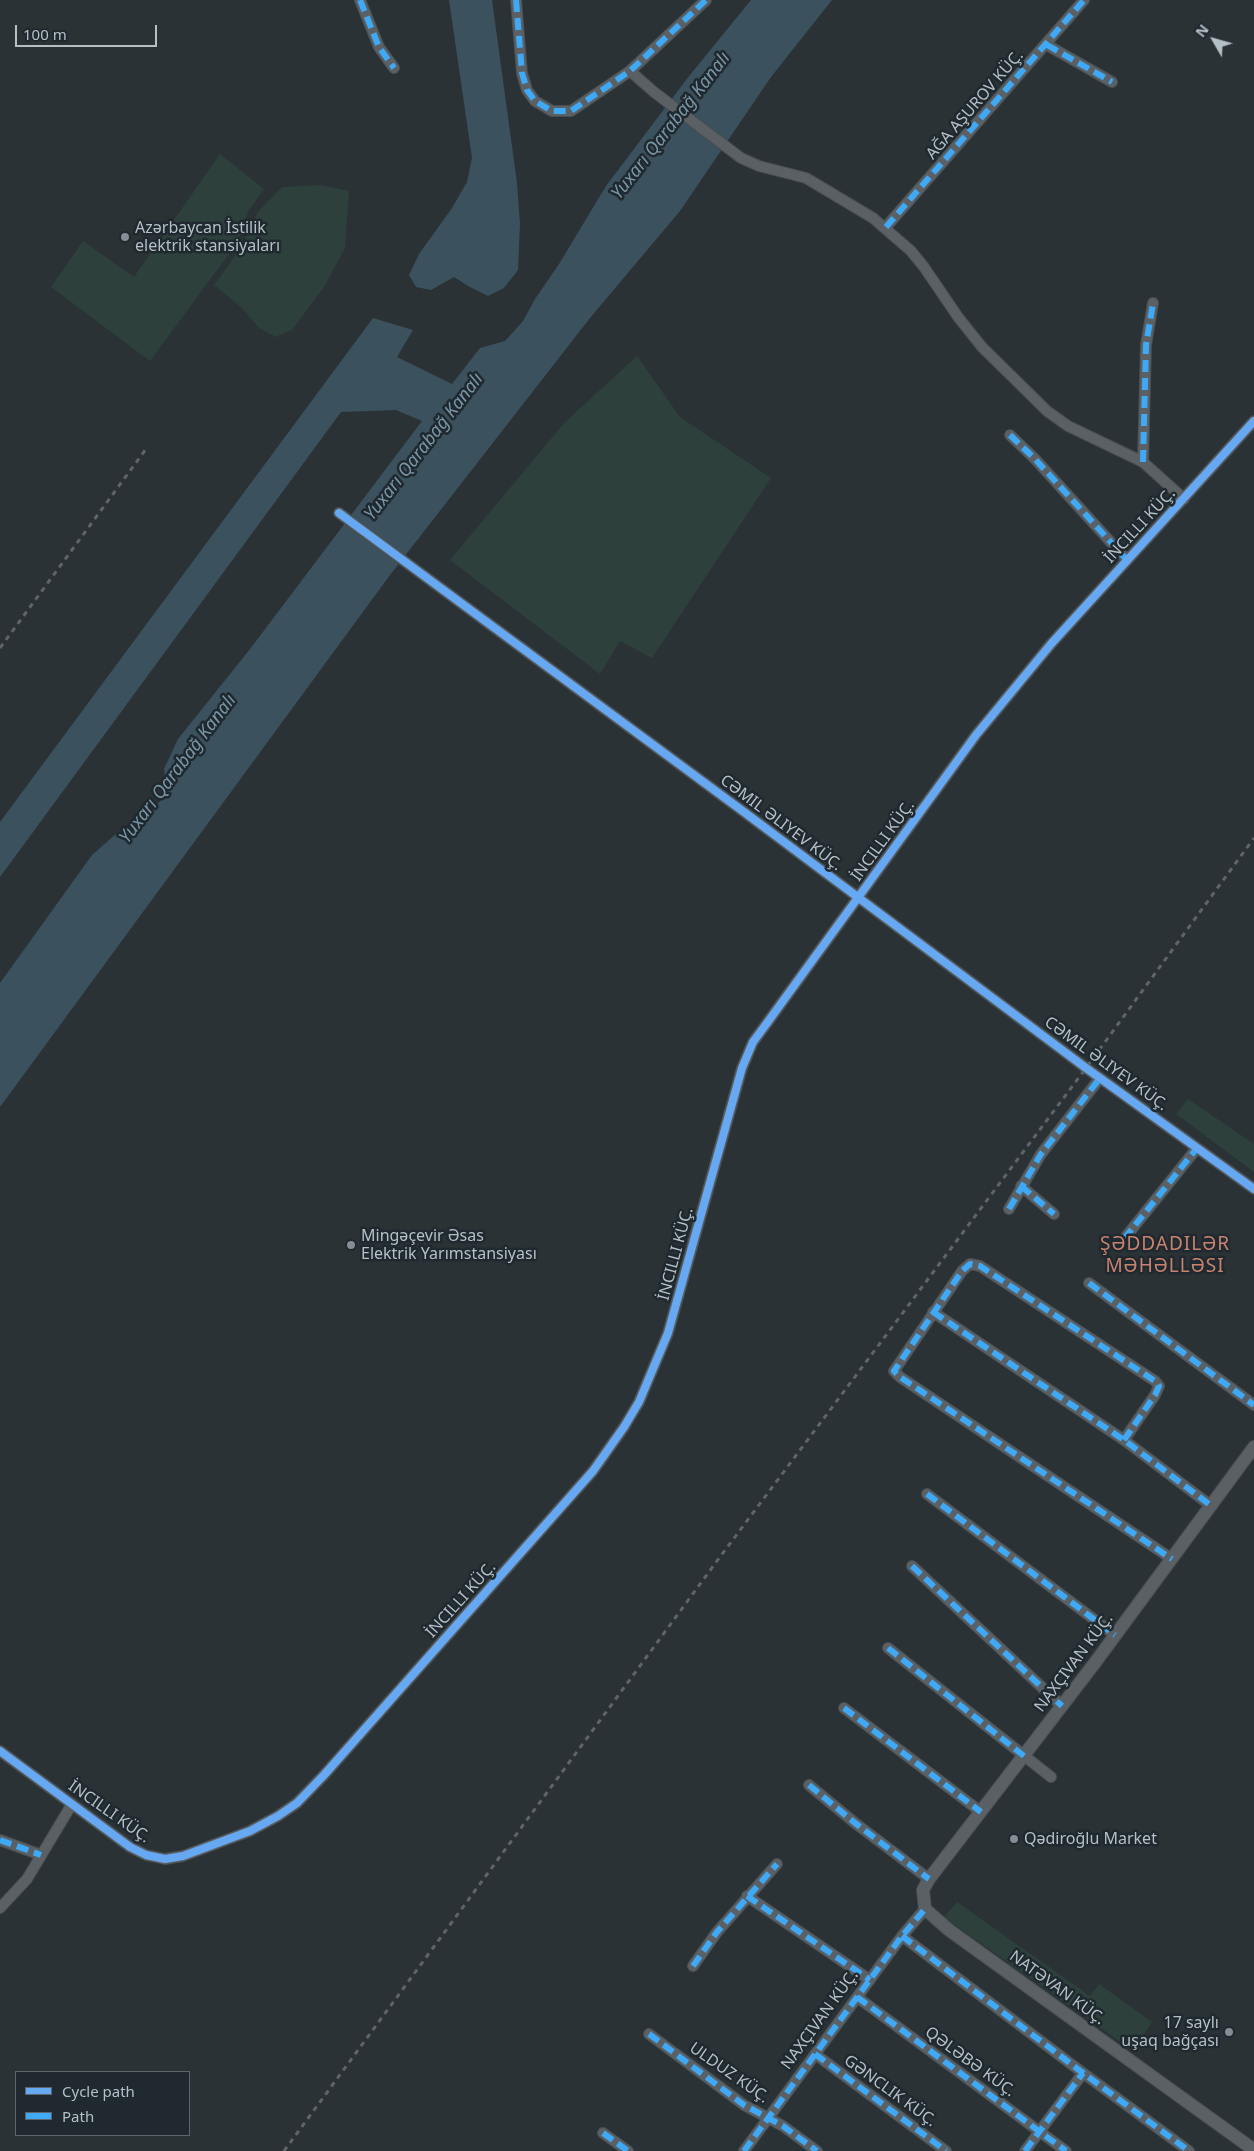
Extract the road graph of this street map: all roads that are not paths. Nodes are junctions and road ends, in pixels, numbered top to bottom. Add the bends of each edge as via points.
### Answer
1 (360, 0) edge
2 (516, 0) edge
3 (706, 0) edge
4 (1084, 0) edge
5 (1047, 45) junction
6 (394, 68) dead end
7 (630, 71) junction
8 (1112, 82) dead end
9 (886, 227) junction
10 (1153, 302) dead end
11 (1254, 421) edge
12 (1010, 435) dead end
13 (1143, 462) junction
14 (1184, 498) junction
15 (339, 513) dead end
16 (1127, 560) junction
17 (859, 898) junction
18 (1100, 1078) junction
19 (1197, 1148) junction
20 (1021, 1186) junction
21 (1254, 1189) edge
22 (1009, 1209) dead end
23 (1054, 1214) dead end
24 (1124, 1239) dead end
25 (1089, 1283) dead end
26 (933, 1312) junction
27 (1254, 1405) edge
28 (1124, 1440) junction
29 (1254, 1447) edge
30 (927, 1494) dead end
31 (1210, 1505) junction
32 (1172, 1559) junction
33 (912, 1566) dead end
34 (1115, 1635) junction
35 (888, 1648) dead end
36 (1062, 1706) junction
37 (844, 1708) dead end
38 (0, 1751) edge
39 (1024, 1756) junction
40 (1051, 1778) dead end
41 (809, 1785) dead end
42 (72, 1804) junction
43 (981, 1812) junction
44 (0, 1840) edge
45 (41, 1855) junction
46 (777, 1864) dead end
47 (929, 1879) junction
48 (747, 1896) junction
49 (924, 1904) junction
50 (0, 1908) edge
51 (902, 1936) junction
52 (694, 1966) dead end
53 (870, 1980) junction
54 (857, 1998) junction
55 (649, 2034) dead end
56 (815, 2054) junction
57 (1083, 2073) junction
58 (768, 2119) junction
59 (1040, 2132) junction
60 (603, 2133) dead end
61 (1254, 2150) edge
62 (628, 2151) edge
63 (744, 2151) edge
64 (817, 2151) edge
65 (946, 2151) edge
66 (1026, 2151) edge
67 (1066, 2151) edge
68 (1190, 2151) edge

1 - 6 street via 379,47
2 - 7 street via 522,73 527,90 535,101 552,111 571,111
3 - 7 street
4 - 5 street, AĞA AŞUROV KÜÇ.
5 - 8 street
5 - 9 street, AĞA AŞUROV KÜÇ.
7 - 9 street via 724,146 752,164 806,178 854,204
9 - 13 street via 924,267 982,347 1046,411 1068,426
10 - 13 street via 1146,345
11 - 14 street, İNCILLI KÜÇ.
12 - 16 street
13 - 14 street
14 - 16 street, İNCILLI KÜÇ.
15 - 17 street, CƏMIL ƏLIYEV KÜÇ.
16 - 17 street, İNCILLI KÜÇ. via 1051,644 976,735
17 - 18 street, CƏMIL ƏLIYEV KÜÇ.
17 - 42 street, İNCILLI KÜÇ. via 753,1042 737,1085 655,1368 640,1402 624,1427 564,1505 324,1775 297,1803 278,1816 250,1831 183,1856 165,1859 130,1847
18 - 19 street, CƏMIL ƏLIYEV KÜÇ.
18 - 20 street via 1041,1154
19 - 21 street, CƏMIL ƏLIYEV KÜÇ.
19 - 24 street
20 - 22 street
20 - 23 street
25 - 27 street
26 - 28 street
26 - 28 street via 962,1270 970,1264 980,1266 1156,1381 1159,1386 1155,1395
26 - 32 street via 894,1371
28 - 31 street
29 - 31 street
30 - 34 street
31 - 32 street
32 - 34 street
33 - 36 street
34 - 36 street
35 - 39 street
36 - 39 street
37 - 43 street
38 - 42 street, İNCILLI KÜÇ.
39 - 40 street
39 - 43 street
41 - 47 street
42 - 45 street
43 - 47 street
44 - 45 street
45 - 50 street via 27,1879
46 - 48 street
47 - 49 street via 923,1890
48 - 52 street
48 - 53 street
49 - 51 street
49 - 61 street, NATƏVAN KÜÇ. via 949,1930
51 - 53 street
51 - 57 street
53 - 54 street
54 - 56 street
54 - 59 street, QƏLƏBƏ KÜÇ.
55 - 58 street, ULDUZ KÜÇ. via 744,2105
56 - 58 street
56 - 65 street, GƏNCLIK KÜÇ.
57 - 59 street
57 - 68 street
58 - 63 street
58 - 64 street, ULDUZ KÜÇ.
59 - 66 street
59 - 67 street, QƏLƏBƏ KÜÇ.
60 - 62 street

